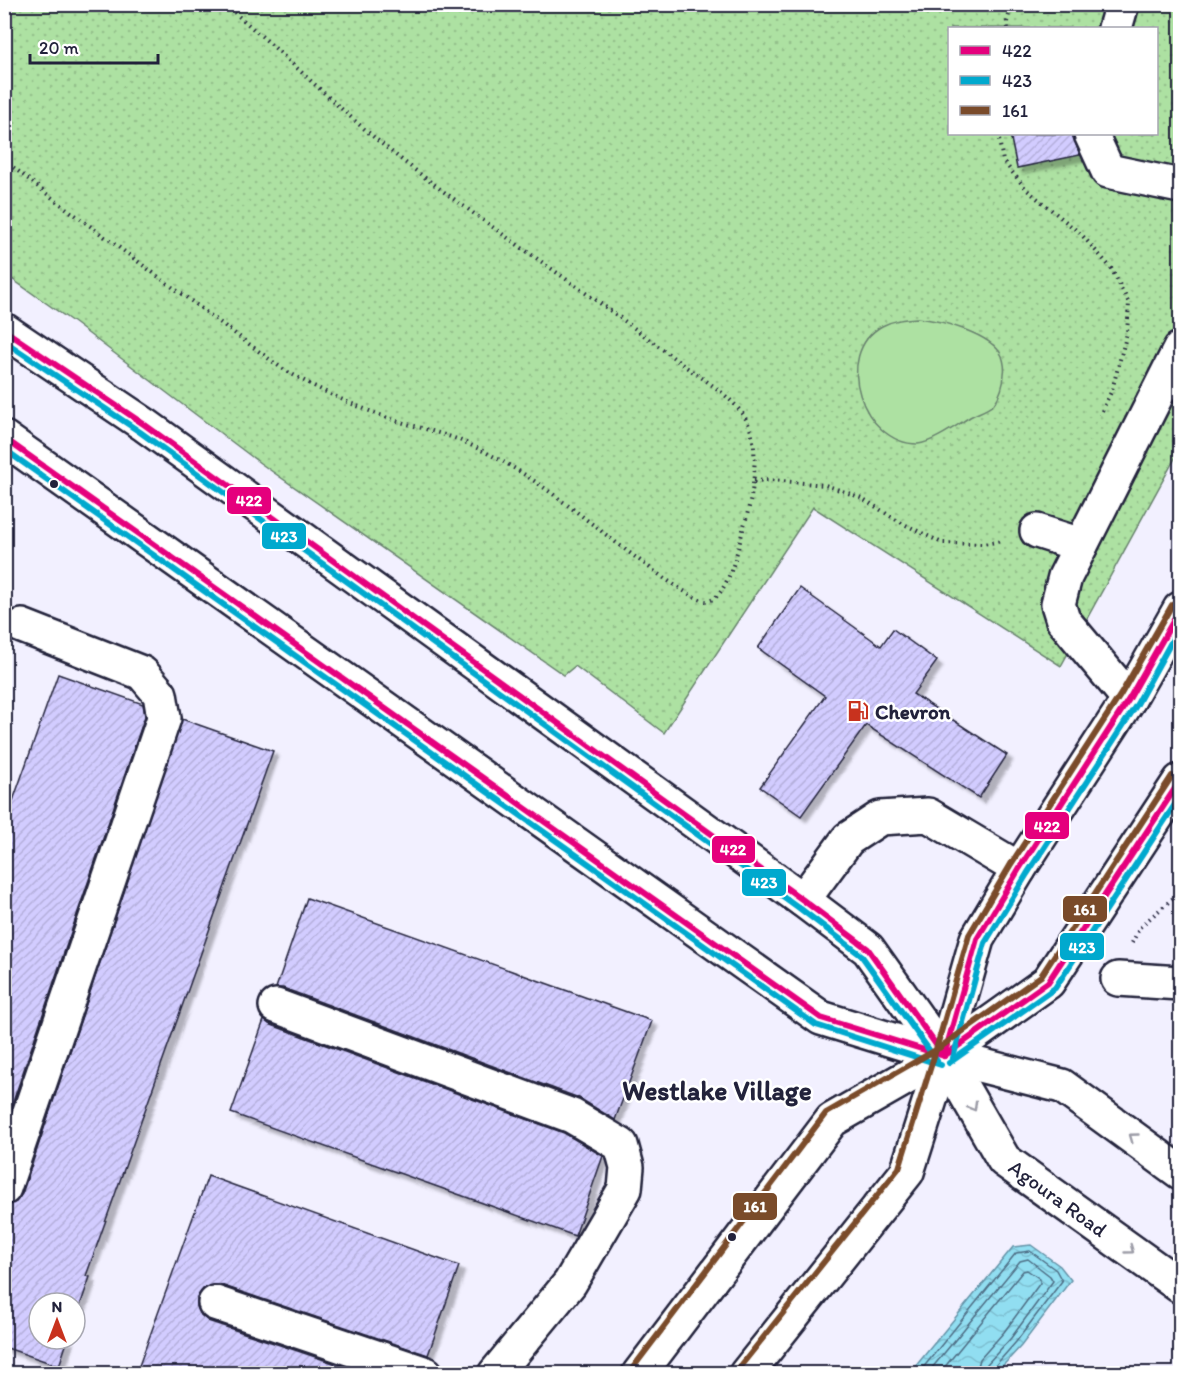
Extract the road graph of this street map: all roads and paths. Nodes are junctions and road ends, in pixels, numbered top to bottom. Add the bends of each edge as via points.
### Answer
1 (224, 4) edge
2 (1012, 4) edge
3 (1122, 4) edge
4 (1008, 27) edge
5 (1115, 27) edge
6 (998, 135) edge
7 (1091, 135) edge
8 (4, 160) edge
9 (1180, 186) edge
10 (4, 330) edge
11 (1180, 349) edge
12 (1097, 421) dead end
13 (4, 438) edge
14 (754, 481) junction
15 (1037, 531) joint
16 (1081, 545) junction
17 (1180, 609) edge
18 (22, 626) dead end
19 (1129, 699) junction
20 (1180, 781) edge
21 (1019, 869) junction
22 (803, 900) junction
23 (1118, 979) dead end
24 (1180, 983) edge
25 (276, 1006) dead end
26 (944, 1056) junction
27 (1180, 1172) edge
28 (4, 1188) edge
29 (1180, 1286) edge
30 (215, 1303) dead end
31 (426, 1374) edge
32 (495, 1374) edge
33 (639, 1374) edge
34 (746, 1374) edge

1 - 14 path via 385,147 730,400 745,416 752,436
2 - 4 path
3 - 5 main road
6 - 12 path via 1003,161 1027,190 1081,234 1111,268 1129,303 1127,333 1112,390
7 - 9 main road via 1108,171
8 - 14 path via 280,367 342,400 451,437 499,459 697,599 707,602 717,598 725,587
10 - 22 main road, Agoura Road via 145,425
11 - 16 main road
13 - 26 main road via 821,1018
14 - 15 path via 825,485 862,498 942,543 983,544
15 - 16 main road
16 - 19 main road via 1065,577 1058,604 1063,620
17 - 19 main road
18 - 28 main road via 142,673 160,694 165,718
19 - 21 main road
20 - 26 main road via 1048,982
21 - 22 main road via 928,816 880,818 848,839
21 - 26 main road via 977,939
22 - 26 main road, Agoura Road via 868,949
23 - 24 main road
25 - 32 main road via 572,1116 621,1145 627,1167 625,1189 570,1283
27 -> 26 main road via 1062,1086
26 -> 29 main road, Agoura Road via 1004,1160
26 - 33 main road via 832,1120
26 - 34 main road via 907,1172
30 - 31 main road

